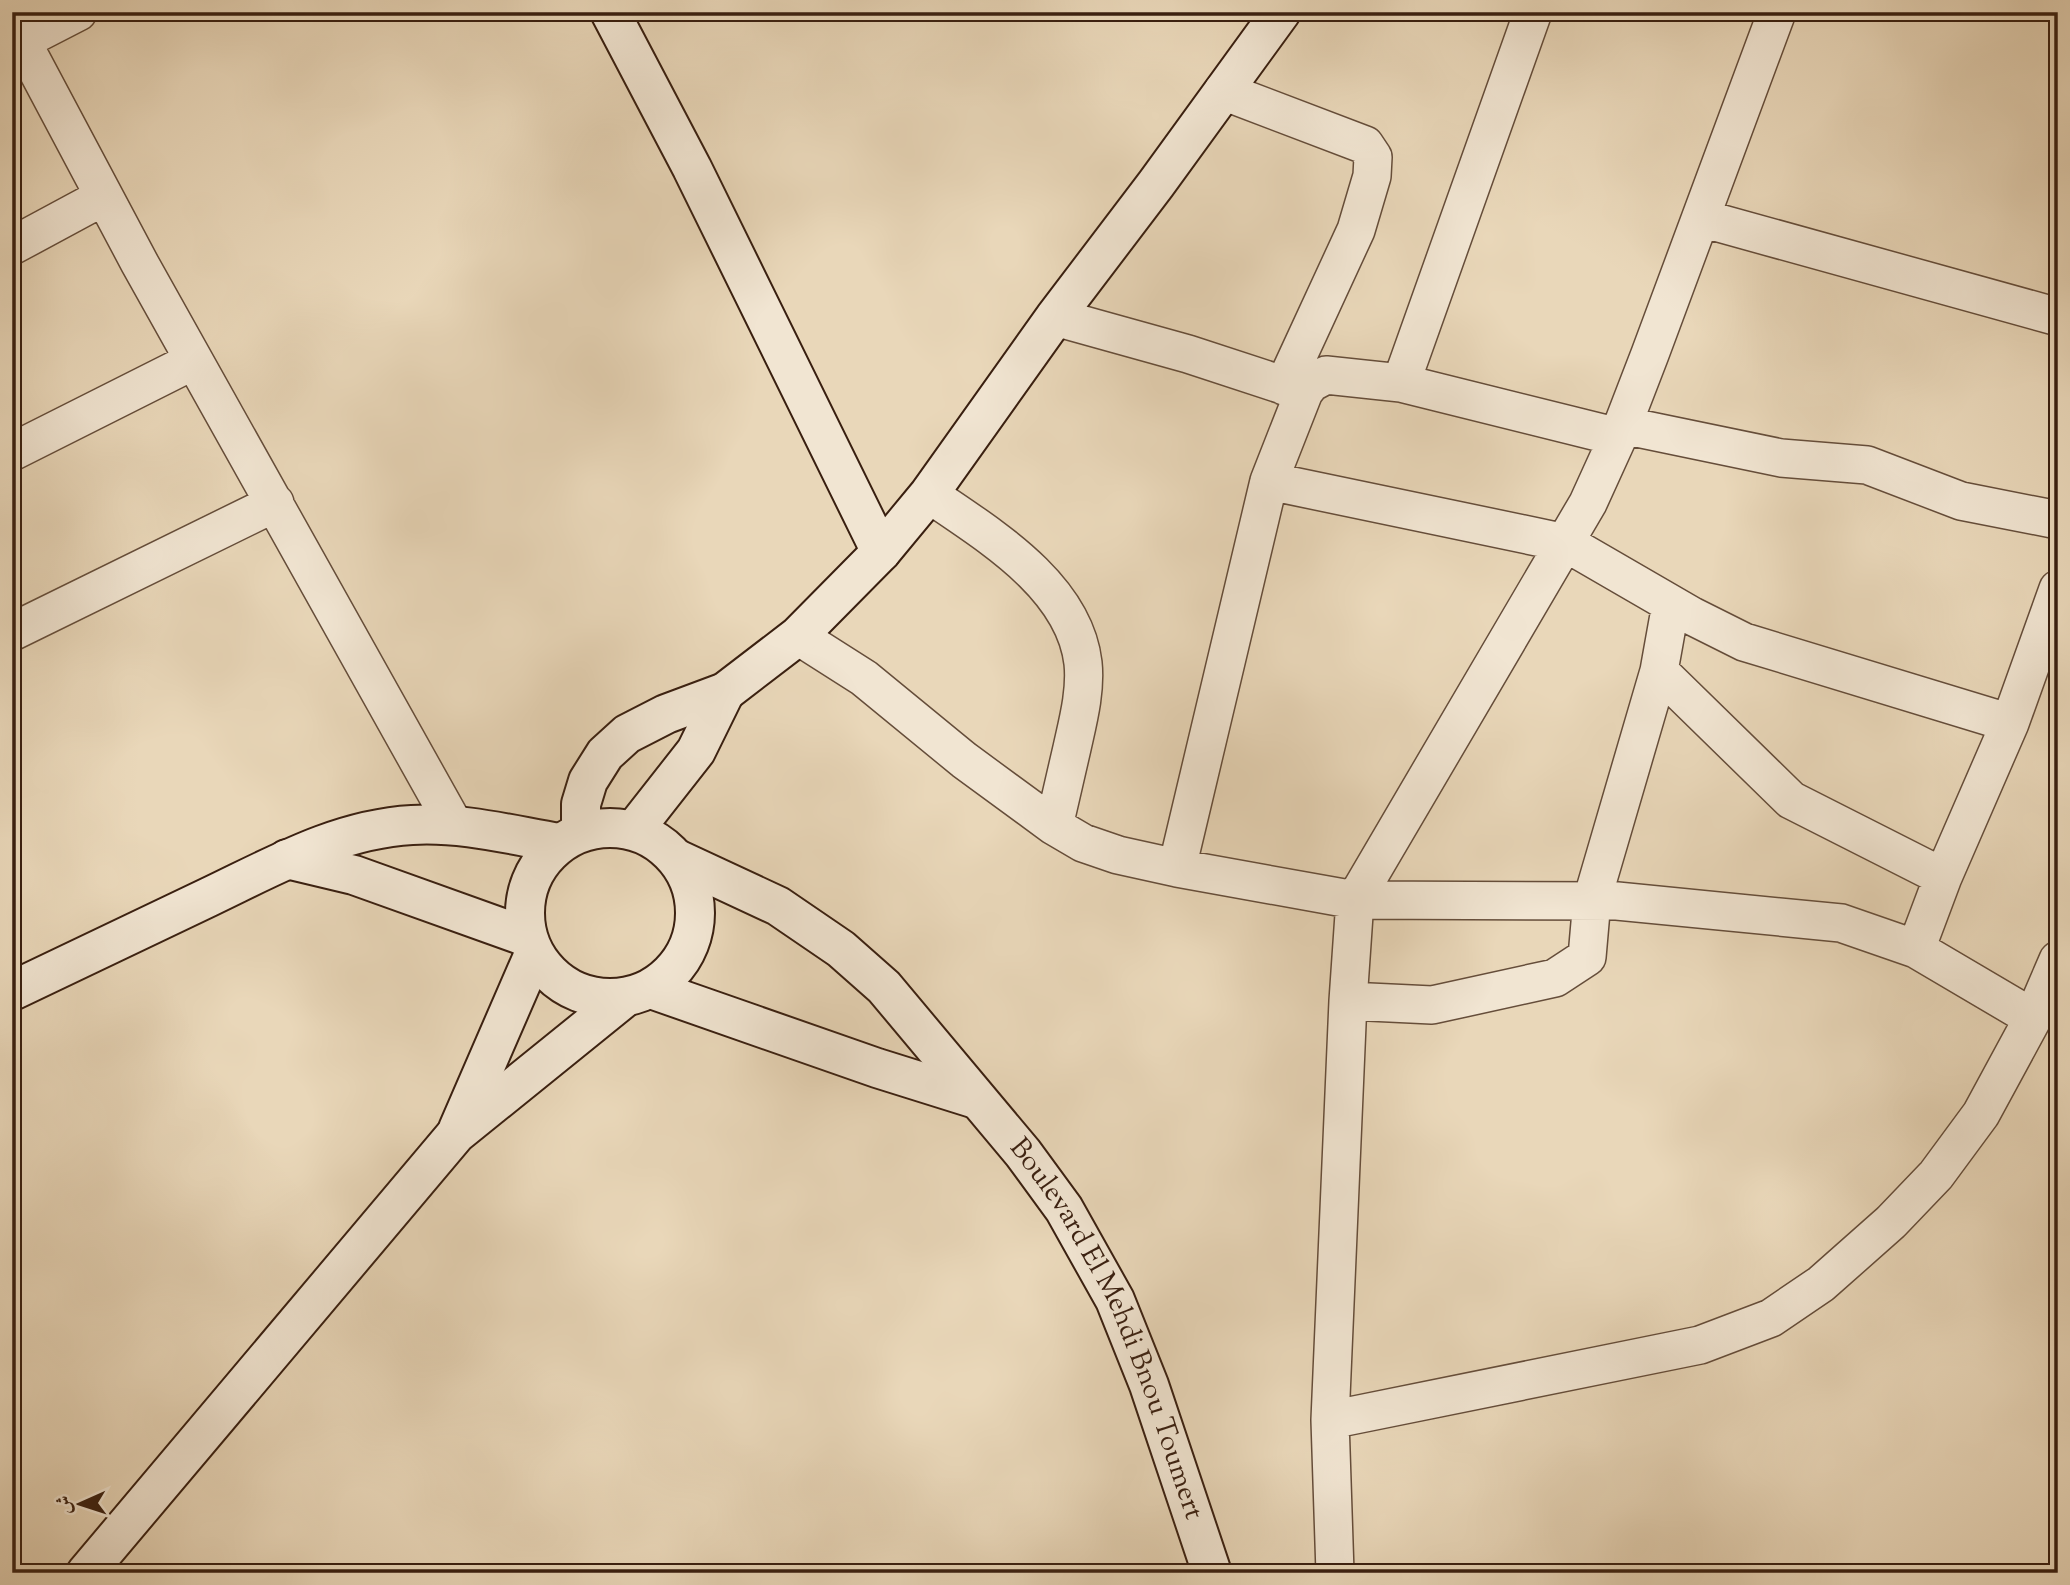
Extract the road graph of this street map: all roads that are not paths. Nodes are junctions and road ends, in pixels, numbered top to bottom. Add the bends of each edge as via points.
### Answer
1 (78, 12) edge
2 (610, 12) edge
3 (1281, 12) edge
4 (1533, 12) edge
5 (1777, 12) edge
6 (16, 36) edge
7 (1223, 92) junction
8 (103, 197) junction
9 (1701, 218) junction
10 (12, 246) edge
11 (1055, 317) junction
12 (2058, 317) edge
13 (193, 361) junction
14 (1401, 383) junction
15 (1294, 389) junction
16 (1620, 431) junction
17 (12, 452) edge
18 (1269, 481) junction
19 (929, 494) junction
20 (275, 503) junction
21 (2058, 520) edge
22 (1566, 543) junction
23 (881, 552) junction
24 (2058, 589) edge
25 (1671, 604) junction
26 (12, 632) edge
27 (798, 636) junction
28 (1658, 671) junction
29 (725, 692) junction
30 (2010, 723) junction
31 (454, 825) junction
32 (1054, 826) junction
33 (634, 830) junction
34 (570, 837) junction
35 (287, 859) junction
36 (677, 859) junction
37 (1177, 869) junction
38 (1944, 877) junction
39 (1355, 900) junction
40 (1592, 900) junction
41 (531, 945) junction
42 (1916, 949) junction
43 (2058, 960) edge
44 (12, 991) edge
45 (637, 994) junction
46 (1348, 1001) junction
47 (2033, 1018) junction
48 (976, 1099) junction
49 (456, 1134) junction
50 (1330, 1420) junction
51 (86, 1573) edge
52 (1212, 1573) edge
53 (1335, 1573) edge

1 - 6 street
2 - 23 main road
3 - 7 main road
4 - 14 street
5 - 9 street
6 - 8 street
7 - 11 main road
7 - 15 street via 1365,145 1373,157 1356,230
8 - 10 street
8 - 13 street
9 - 12 street
9 - 16 street
11 - 15 street
11 - 19 main road
13 - 17 street
13 - 20 street
14 - 15 street via 1326,375
14 - 16 street
15 - 18 street
16 - 21 street via 1781,458 1867,465 1961,502
16 - 22 street
18 - 22 street
18 - 37 street
19 - 23 main road
19 - 32 street via 1031,571 1049,590 1077,638 1083,693
20 - 26 street
20 - 31 street
22 - 25 street
22 - 39 street
23 - 27 main road
24 - 30 street
25 - 28 street
25 - 30 street via 1744,642
27 - 29 main road
27 - 32 street via 864,678
28 - 38 street via 1791,800
28 - 40 street
29 - 33 main road via 696,751
29 - 34 main road via 627,734 588,781
30 - 38 street
31 - 34 main road, Boulevard El Mehdi Bnou Toumert
31 - 35 main road, Boulevard El Mehdi Bnou Toumert via 374,829 337,838
32 - 37 street via 1083,843
33 - 34 main road, Boulevard El Mehdi Bnou Toumert via 607,826
33 - 36 main road, Boulevard El Mehdi Bnou Toumert via 658,841
34 - 41 main road via 541,862 528,885 524,911
35 - 41 main road via 377,882
35 - 44 main road, Boulevard El Mehdi Bnou Toumert
36 - 45 main road, Boulevard El Mehdi Bnou Toumert via 692,886 696,915 690,944 675,970
36 - 48 main road, Boulevard El Mehdi Bnou Toumert via 778,906 841,948 884,986
37 - 39 street
38 - 42 street
39 - 40 street
39 - 46 street
40 - 42 street via 1840,923
40 - 46 street via 1587,957 1555,978 1432,1005
41 - 45 main road via 550,974 572,990 597,998
41 - 49 main road
42 - 47 street
43 - 47 street
45 - 48 main road
45 - 49 main road, Boulevard El Mehdi Bnou Toumert
46 - 50 street
47 - 50 street via 1981,1114 1936,1175 1821,1284 1771,1318 1700,1345
48 - 52 main road, Boulevard El Mehdi Bnou Toumert via 1064,1209 1115,1300 1149,1385
49 - 51 main road
50 - 53 street

